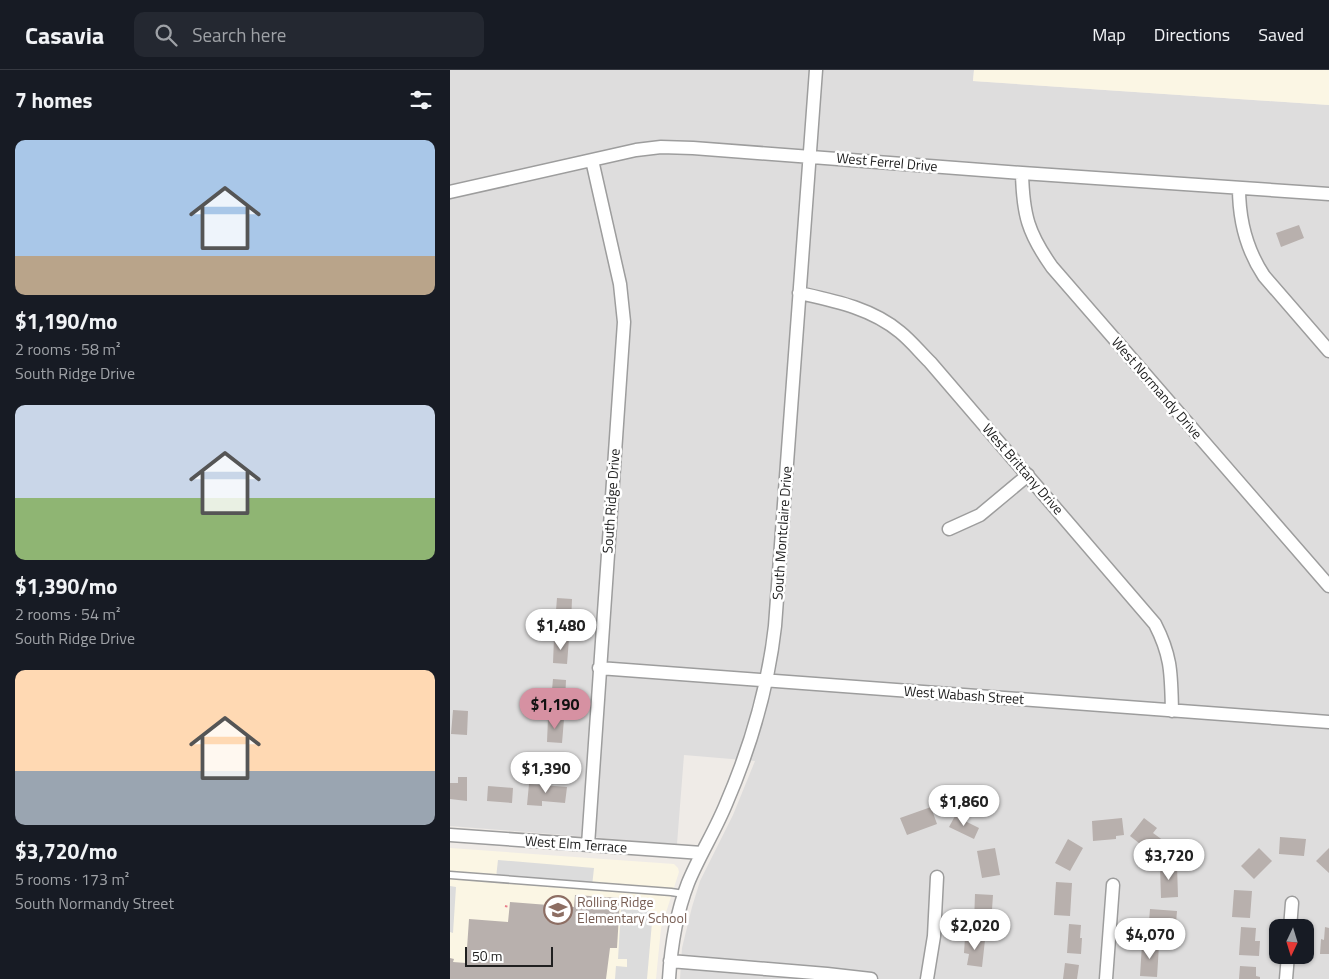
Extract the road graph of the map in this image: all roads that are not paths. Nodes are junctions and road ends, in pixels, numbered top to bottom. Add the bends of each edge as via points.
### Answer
1 (816, 70) edge
2 (808, 156) junction
3 (592, 160) junction
4 (1022, 174) junction
5 (1239, 188) junction
6 (450, 192) edge
7 (1329, 194) edge
8 (799, 293) junction
9 (1329, 351) edge
10 (1028, 476) junction
11 (949, 529) dead end
12 (1329, 586) edge
13 (600, 668) junction
14 (767, 681) junction
15 (1172, 711) junction
16 (1329, 722) edge
17 (450, 834) edge
18 (588, 845) junction
19 (702, 854) junction
20 (450, 875) edge
21 (937, 876) dead end
22 (1113, 885) dead end
23 (684, 894) junction
24 (1292, 902) dead end
25 (1291, 919) edge
26 (670, 961) junction
27 (1287, 964) edge
28 (669, 979) edge
29 (871, 979) edge
30 (927, 979) edge
31 (1106, 979) edge
32 (1286, 979) edge

1 - 2 street, South Montclaire Drive
2 - 3 street, West Ferrel Drive via 661,147
2 - 4 street, West Ferrel Drive
2 - 8 street, South Montclaire Drive
3 - 6 street, West Ferrel Drive
3 - 13 street, South Ridge Drive via 620,284 624,322
4 - 5 street, West Ferrel Drive
4 - 12 street, West Normandy Drive via 1029,229 1039,250
5 - 7 street, West Ferrel Drive
5 - 9 street via 1242,227 1258,266
8 - 10 street, West Brittany Drive via 865,310 898,330 930,362
8 - 14 street, South Montclaire Drive via 775,626
10 - 11 street via 980,515
10 - 15 street, West Brittany Drive via 1155,624 1170,665
13 - 14 street, West Wabash Street
13 - 18 street, South Ridge Drive
14 - 15 street, West Wabash Street
14 - 19 street, South Montclaire Drive via 747,752 726,806
15 - 16 street, West Wabash Street
17 - 18 street, West Elm Terrace
18 - 19 street, West Elm Terrace
19 - 23 street, South Montclaire Drive
20 - 23 lane
21 - 30 street via 934,936
22 - 31 street
23 - 26 street, South Montclaire Drive via 674,927
24 - 25 street
26 - 28 street, South Montclaire Drive
26 - 29 street
27 - 32 street

